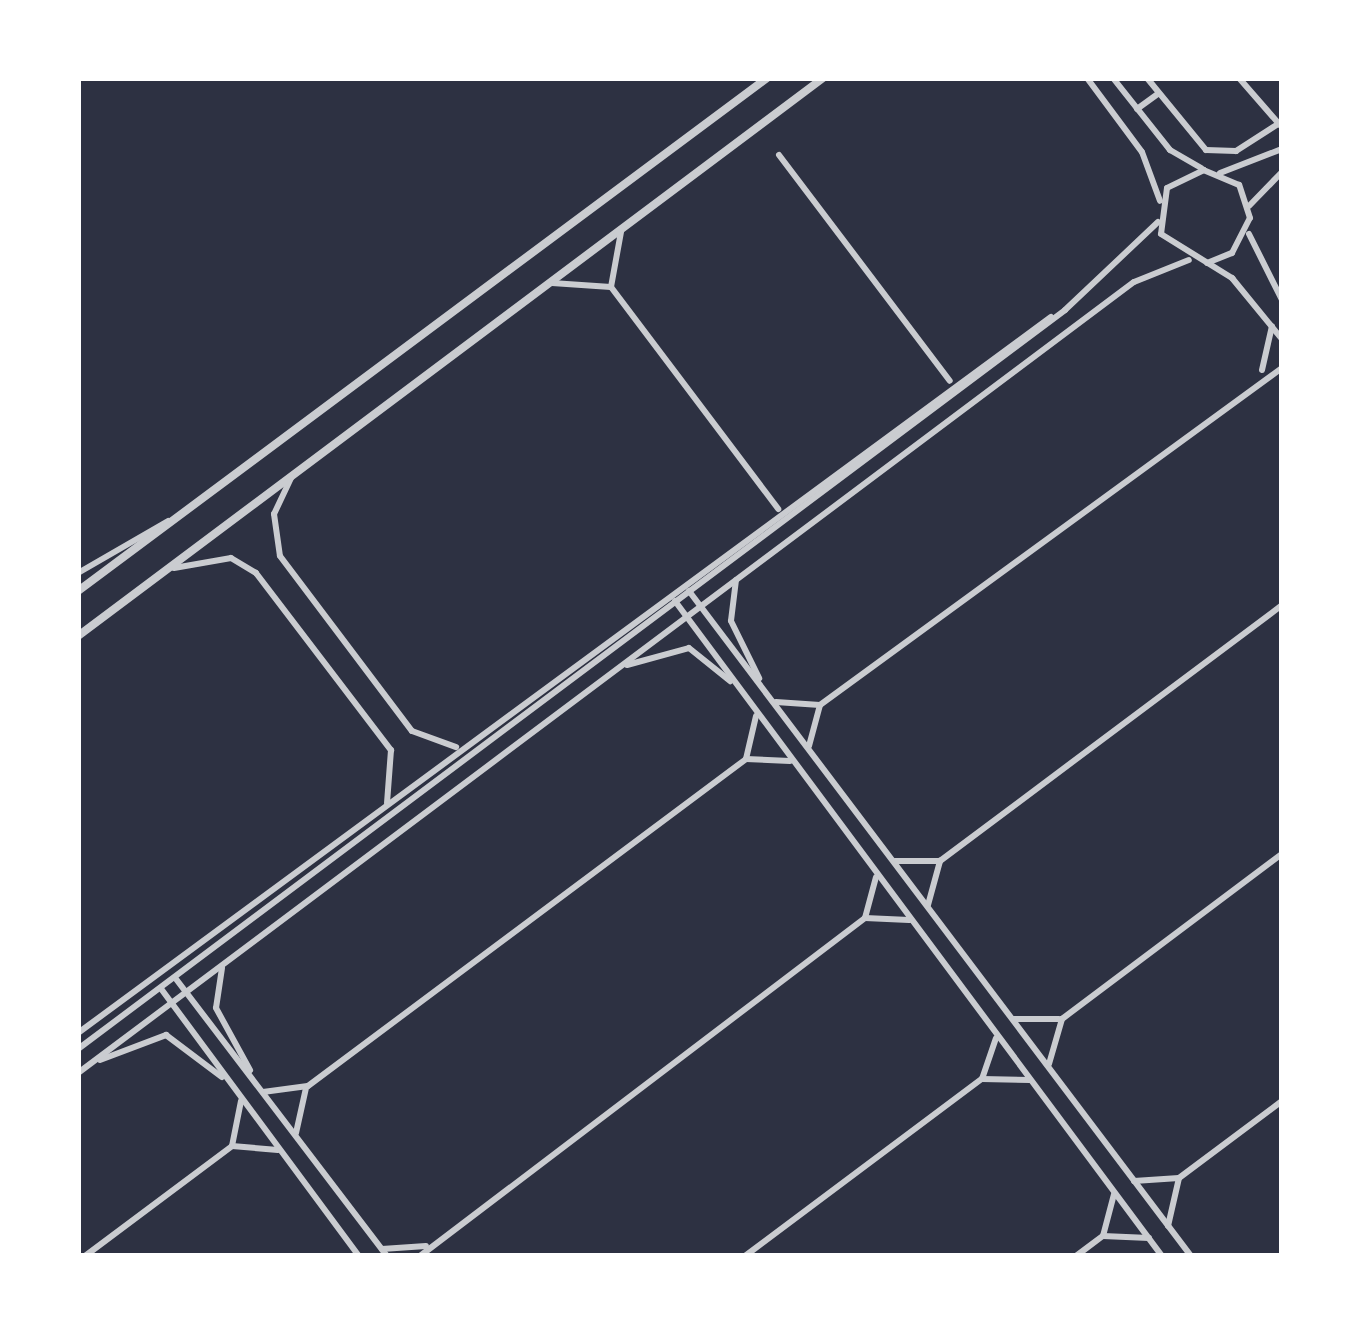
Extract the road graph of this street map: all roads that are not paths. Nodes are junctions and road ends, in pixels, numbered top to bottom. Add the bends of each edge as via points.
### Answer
1 (767, 78) edge
2 (823, 78) edge
3 (1087, 78) edge
4 (1113, 78) edge
5 (1147, 78) edge
6 (1239, 78) edge
7 (1158, 94) junction
8 (1136, 109) junction
9 (1280, 125) edge
10 (1282, 148) edge
11 (779, 155) dead end
12 (1204, 170) junction
13 (1220, 172) junction
14 (1282, 172) edge
15 (1160, 200) junction
16 (1249, 206) junction
17 (1158, 222) junction
18 (621, 231) junction
19 (1248, 231) junction
20 (1189, 260) junction
21 (1207, 262) junction
22 (550, 283) junction
23 (611, 287) junction
24 (1282, 300) edge
25 (1065, 310) junction
26 (1272, 326) junction
27 (1282, 340) edge
28 (1282, 368) edge
29 (1261, 374) junction
30 (950, 381) junction
31 (292, 476) junction
32 (778, 509) junction
33 (172, 520) junction
34 (164, 571) junction
35 (78, 573) edge
36 (737, 579) junction
37 (689, 590) junction
38 (78, 591) edge
39 (675, 601) junction
40 (1282, 605) edge
41 (701, 606) junction
42 (687, 616) junction
43 (78, 636) edge
44 (617, 668) junction
45 (737, 687) junction
46 (762, 687) junction
47 (772, 701) junction
48 (820, 705) junction
49 (756, 713) junction
50 (460, 747) junction
51 (809, 750) junction
52 (746, 759) junction
53 (793, 762) junction
54 (387, 803) junction
55 (1282, 854) edge
56 (892, 860) junction
57 (940, 861) junction
58 (876, 872) junction
59 (929, 908) junction
60 (865, 918) junction
61 (911, 920) junction
62 (224, 963) junction
63 (176, 979) junction
64 (162, 989) junction
65 (186, 992) junction
66 (172, 1003) junction
67 (1062, 1018) junction
68 (1012, 1019) junction
69 (78, 1033) edge
70 (996, 1034) junction
71 (78, 1049) edge
72 (91, 1063) junction
73 (1049, 1068) junction
74 (78, 1073) edge
75 (982, 1078) junction
76 (254, 1079) junction
77 (1030, 1081) junction
78 (230, 1082) junction
79 (308, 1086) junction
80 (263, 1092) junction
81 (241, 1098) junction
82 (1282, 1101) edge
83 (296, 1136) junction
84 (232, 1146) junction
85 (282, 1151) junction
86 (1179, 1178) junction
87 (1134, 1180) junction
88 (1114, 1192) junction
89 (1168, 1226) junction
90 (1103, 1236) junction
91 (1149, 1238) junction
92 (427, 1246) junction
93 (384, 1252) edge
94 (85, 1256) edge
95 (359, 1256) edge
96 (420, 1256) edge
97 (745, 1256) edge
98 (1076, 1256) edge
99 (1162, 1256) edge
100 (1191, 1256) edge

1 - 33 street
2 - 18 street
3 - 15 street via 1142,152
4 - 8 street
5 - 7 street
6 - 9 street
7 - 8 street
7 - 9 street via 1216,152
8 - 12 street
10 - 13 street
11 - 30 street
12 - 13 street
12 - 15 street via 1177,178
13 - 16 street
14 - 16 street
15 - 17 street
16 - 19 street
17 - 20 street
17 - 25 street
18 - 22 street
18 - 23 street
19 - 21 street
19 - 24 street
20 - 21 street
20 - 36 street via 1134,282
21 - 26 street
22 - 23 street
22 - 31 street
23 - 32 street
25 - 30 street
25 - 37 street
26 - 27 street
26 - 29 street
28 - 29 street
29 - 48 street
30 - 32 street
31 - 34 street
31 - 50 street via 274,514 280,556 412,731
32 - 50 street
33 - 35 street
33 - 38 street
34 - 43 street
34 - 54 street via 216,557 256,572 391,750
36 - 41 street
36 - 46 street via 729,614
37 - 39 street
37 - 41 street
39 - 42 street
39 - 63 street
40 - 57 street
41 - 42 street
41 - 46 street
42 - 44 street
42 - 45 street
44 - 45 street via 689,648
44 - 62 street
45 - 49 street
46 - 47 street
47 - 48 street
47 - 51 street
48 - 51 street
49 - 52 street
49 - 53 street
50 - 54 street
51 - 56 street
52 - 53 street
52 - 79 street
53 - 58 street
54 - 69 street
55 - 67 street
56 - 57 street
56 - 59 street
57 - 59 street
58 - 60 street
58 - 61 street
59 - 68 street
60 - 61 street
60 - 92 street
61 - 70 street
62 - 65 street
62 - 76 street via 216,1008
63 - 64 street
63 - 65 street
64 - 66 street
64 - 71 street
65 - 66 street
65 - 76 street
66 - 72 street
66 - 78 street
67 - 68 street
67 - 73 street
68 - 73 street
70 - 75 street
70 - 77 street
72 - 74 street
72 - 78 street via 166,1035
73 - 87 street
75 - 77 street
75 - 97 street
76 - 80 street
77 - 88 street
78 - 81 street
79 - 80 street
79 - 83 street
80 - 83 street
81 - 84 street
81 - 85 street
82 - 86 street
83 - 93 street
84 - 85 street
84 - 94 street
85 - 95 street
86 - 87 street
86 - 89 street
87 - 89 street
88 - 90 street
88 - 91 street
89 - 100 street
90 - 91 street
90 - 98 street
91 - 99 street
92 - 93 street
92 - 96 street

